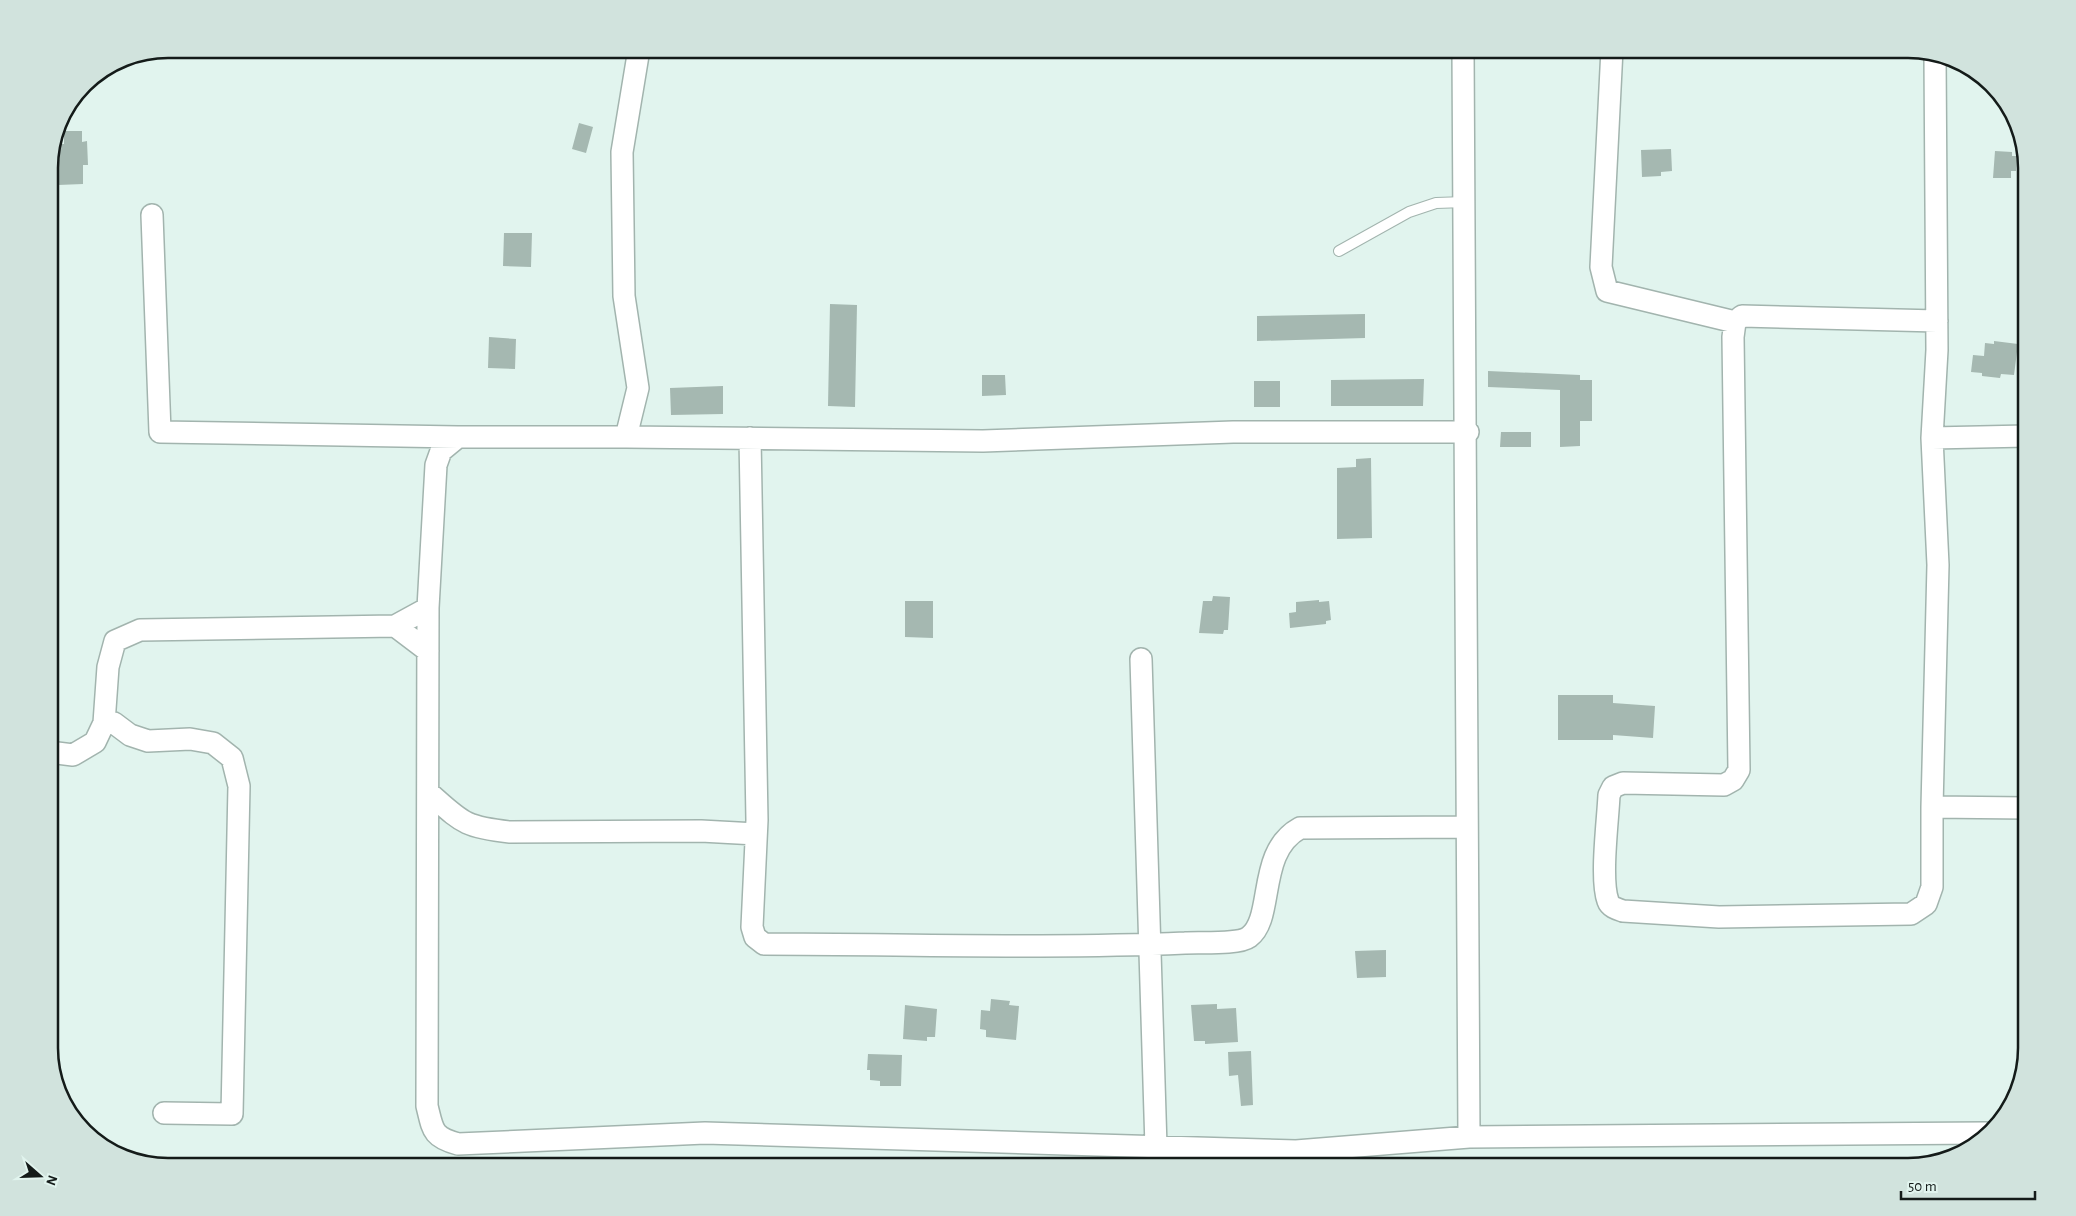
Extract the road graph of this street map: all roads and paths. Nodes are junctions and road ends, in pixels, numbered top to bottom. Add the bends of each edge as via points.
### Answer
1 (638, 57) edge
2 (1463, 57) edge
3 (1612, 57) edge
4 (1935, 61) edge
5 (1465, 202) junction
6 (152, 214) dead end
7 (1340, 251) dead end
8 (1937, 321) junction
9 (1735, 322) junction
10 (1468, 432) junction
11 (2018, 436) edge
12 (458, 437) junction
13 (626, 437) junction
14 (750, 438) junction
15 (1932, 438) junction
16 (428, 608) junction
17 (395, 626) junction
18 (428, 651) junction
19 (1141, 659) dead end
20 (104, 723) junction
21 (58, 753) edge
22 (428, 792) junction
23 (1932, 807) junction
24 (2018, 808) edge
25 (1467, 827) junction
26 (756, 834) junction
27 (1149, 944) junction
28 (164, 1113) dead end
29 (1978, 1133) edge
30 (1469, 1137) junction
31 (1156, 1147) junction
32 (1298, 1158) edge
33 (1318, 1158) edge

1 - 13 street via 622,152 624,296 638,388
2 - 5 street
3 - 9 street via 1600,267 1607,291
4 - 8 street
5 - 7 lane via 1436,204 1409,212
5 - 10 street
6 - 12 street via 160,432
8 - 9 street via 1742,316
8 - 15 street
9 - 23 street via 1739,770 1733,780 1724,785 1623,783 1613,787 1609,795 1605,870 1608,902 1623,911 1719,917 1911,914 1926,904 1932,886
10 - 14 street via 1233,432 983,441
10 - 25 street
11 - 15 street
12 - 13 street
12 - 16 street via 442,451 436,465
13 - 14 street
14 - 26 street
15 - 23 street via 1938,565
16 - 17 street
16 - 18 street
17 - 18 street
17 - 20 street via 140,630 127,634 115,641 108,667
18 - 22 street
19 - 27 street
20 - 21 street via 95,742 73,755
20 - 28 street via 114,723 148,741 190,739 212,743 232,758 239,786 232,1114
22 - 26 street via 462,822 479,829
22 - 31 street via 427,1106 433,1128 441,1139 458,1144 705,1133
23 - 24 street
25 - 27 street via 1300,828 1288,834 1274,857 1257,929 1249,937 1242,940
25 - 30 street
26 - 27 street via 752,928 755,937 764,944
27 - 31 street
29 - 30 street
30 - 33 street
31 - 32 street

